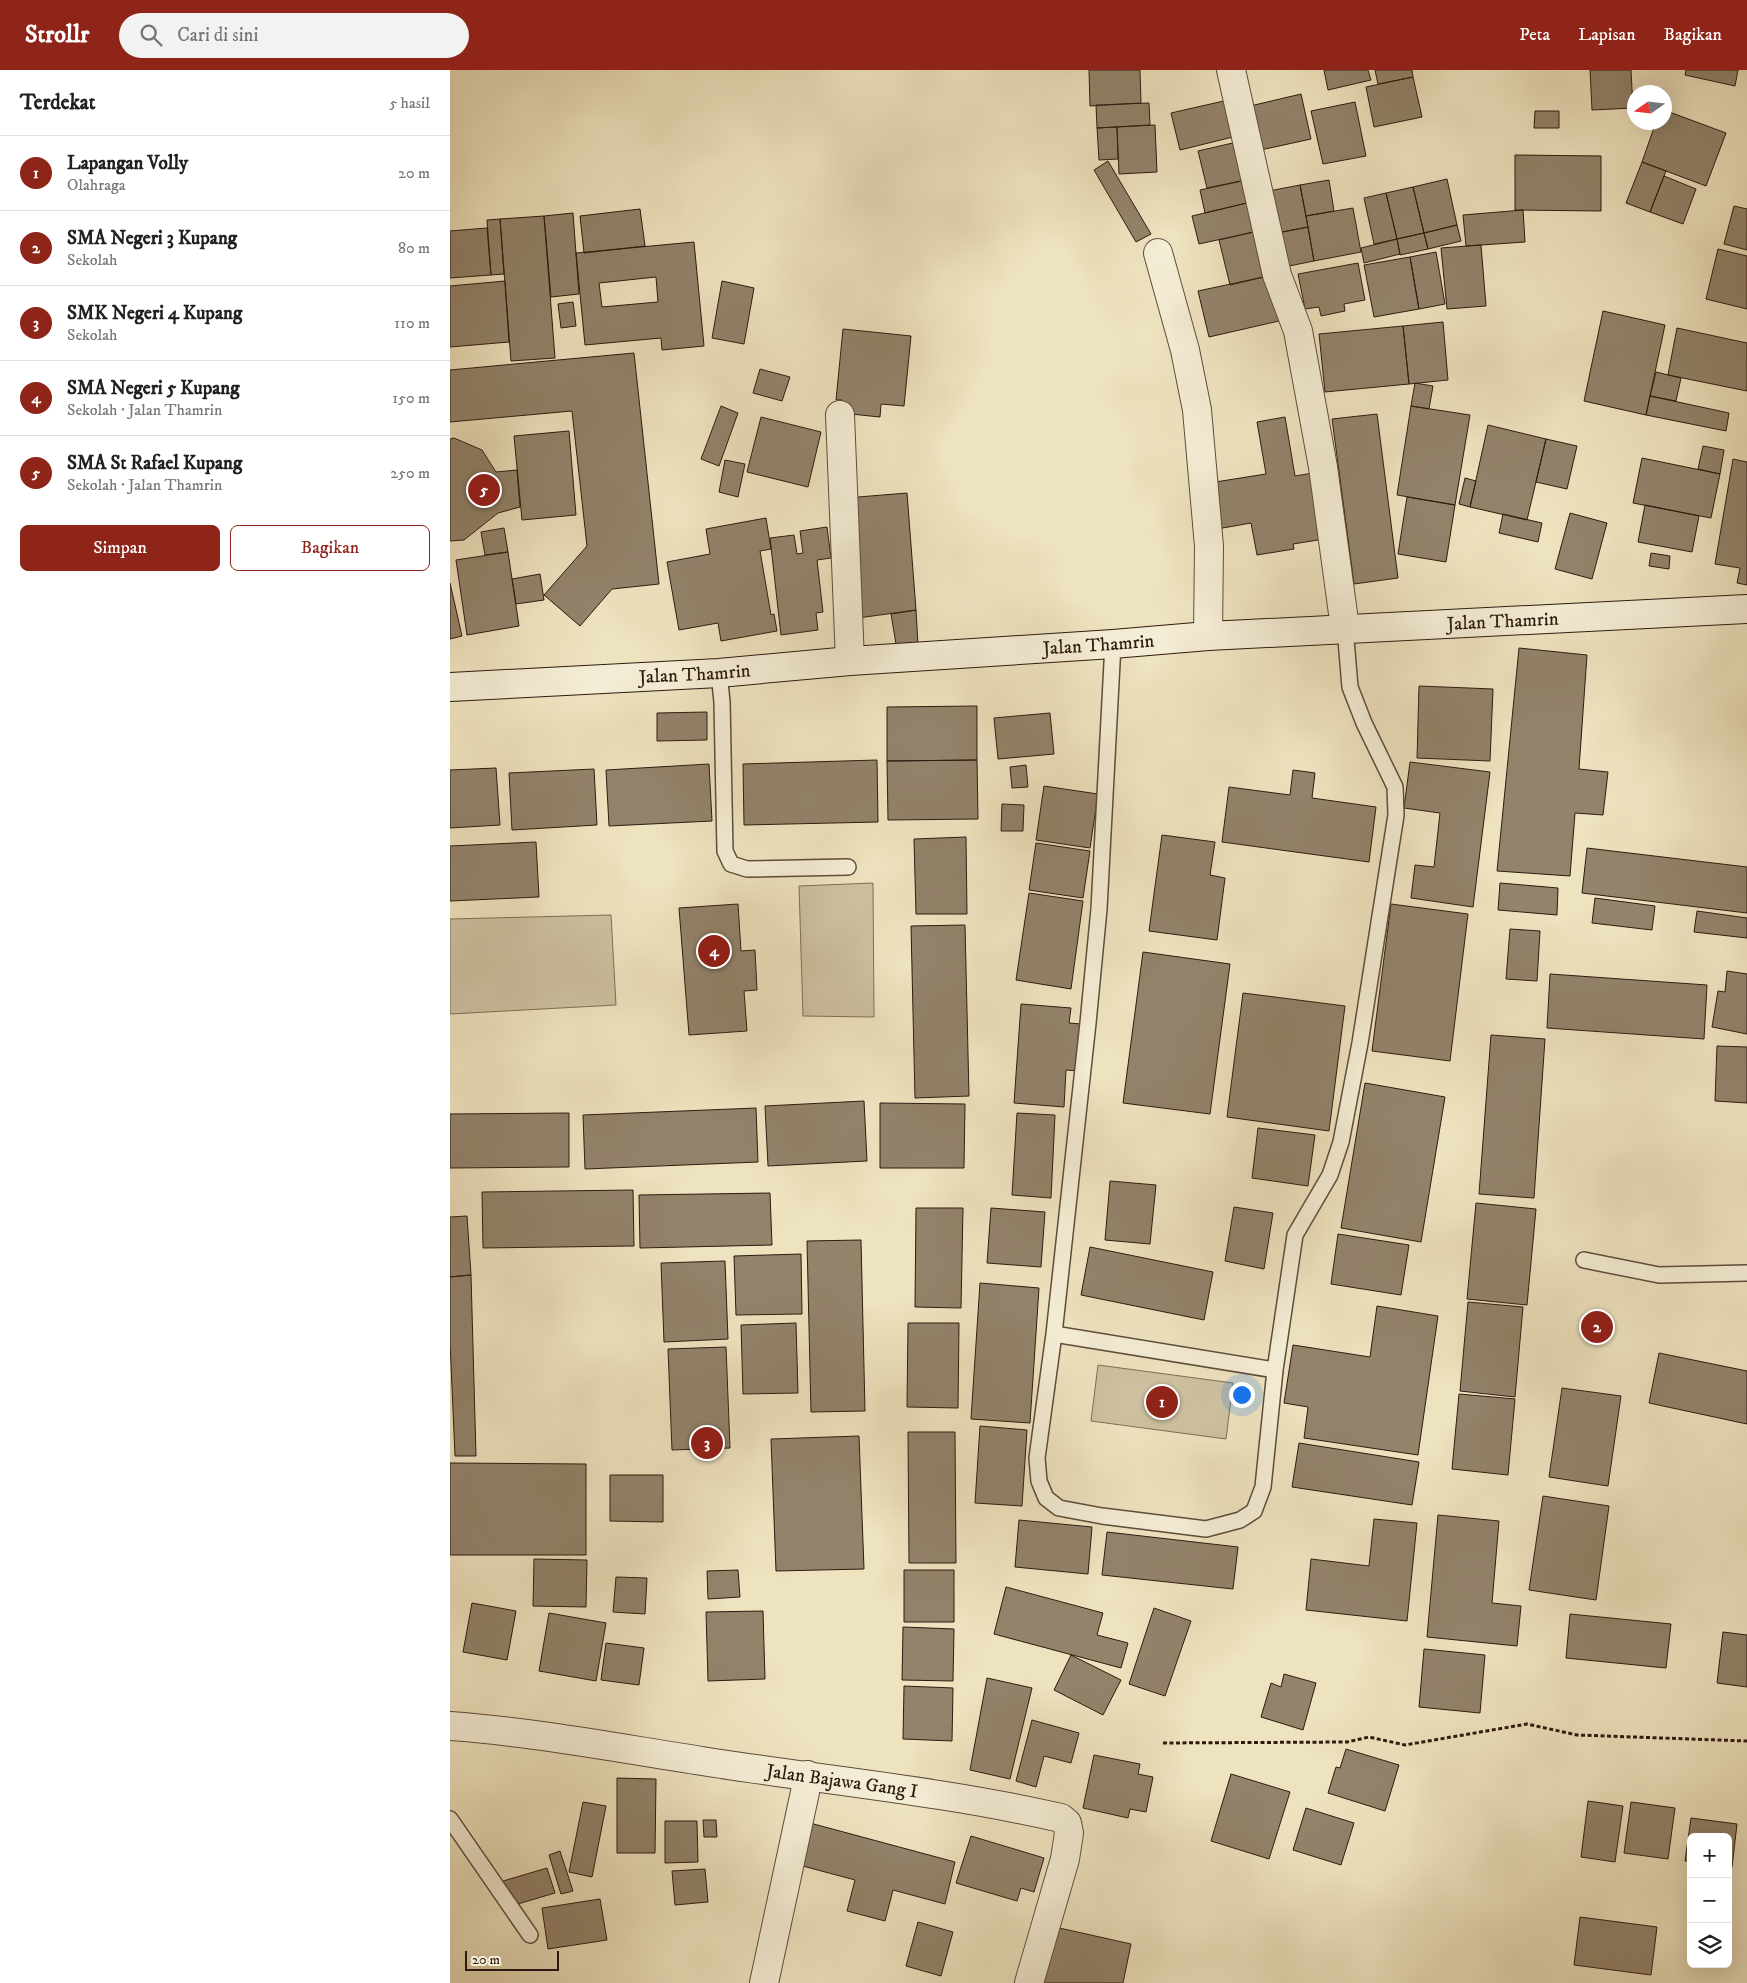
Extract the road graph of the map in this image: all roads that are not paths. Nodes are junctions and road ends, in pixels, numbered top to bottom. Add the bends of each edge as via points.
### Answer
1 (1232, 70) edge
2 (1158, 253) dead end
3 (840, 415) dead end
4 (1747, 609) edge
5 (1345, 628) junction
6 (1208, 636) junction
7 (1113, 644) junction
8 (850, 661) junction
9 (719, 673) junction
10 (450, 687) edge
11 (848, 867) dead end
12 (1584, 1260) dead end
13 (1747, 1273) edge
14 (1054, 1334) junction
15 (1275, 1370) junction
16 (455, 1734) edge
17 (807, 1775) junction
18 (450, 1819) edge
19 (530, 1935) dead end
20 (764, 1983) edge
21 (1029, 1983) edge

1 - 5 street via 1277,275 1298,332 1323,468
2 - 6 street via 1185,350 1197,410 1209,546
3 - 8 street
4 - 5 street, Jalan Thamrin
5 - 6 street, Jalan Thamrin
5 - 15 lane via 1350,687 1395,787 1396,815 1341,1142 1330,1175 1294,1235
6 - 7 street, Jalan Thamrin
7 - 8 street, Jalan Thamrin
7 - 14 lane via 1098,909
8 - 9 street, Jalan Thamrin
9 - 10 street, Jalan Thamrin
9 - 11 lane via 725,852 731,864 747,869
12 - 13 lane via 1659,1275
14 - 15 lane
14 - 15 lane via 1037,1458 1039,1481 1046,1498 1059,1508 1102,1516 1206,1528 1240,1520 1254,1511 1263,1487
16 - 17 street, Jalan Bajawa Gang I via 637,1749
17 - 20 street
17 - 21 street, Jalan Bajawa Gang I via 1010,1806 1061,1818 1067,1823 1066,1859
18 - 19 lane

